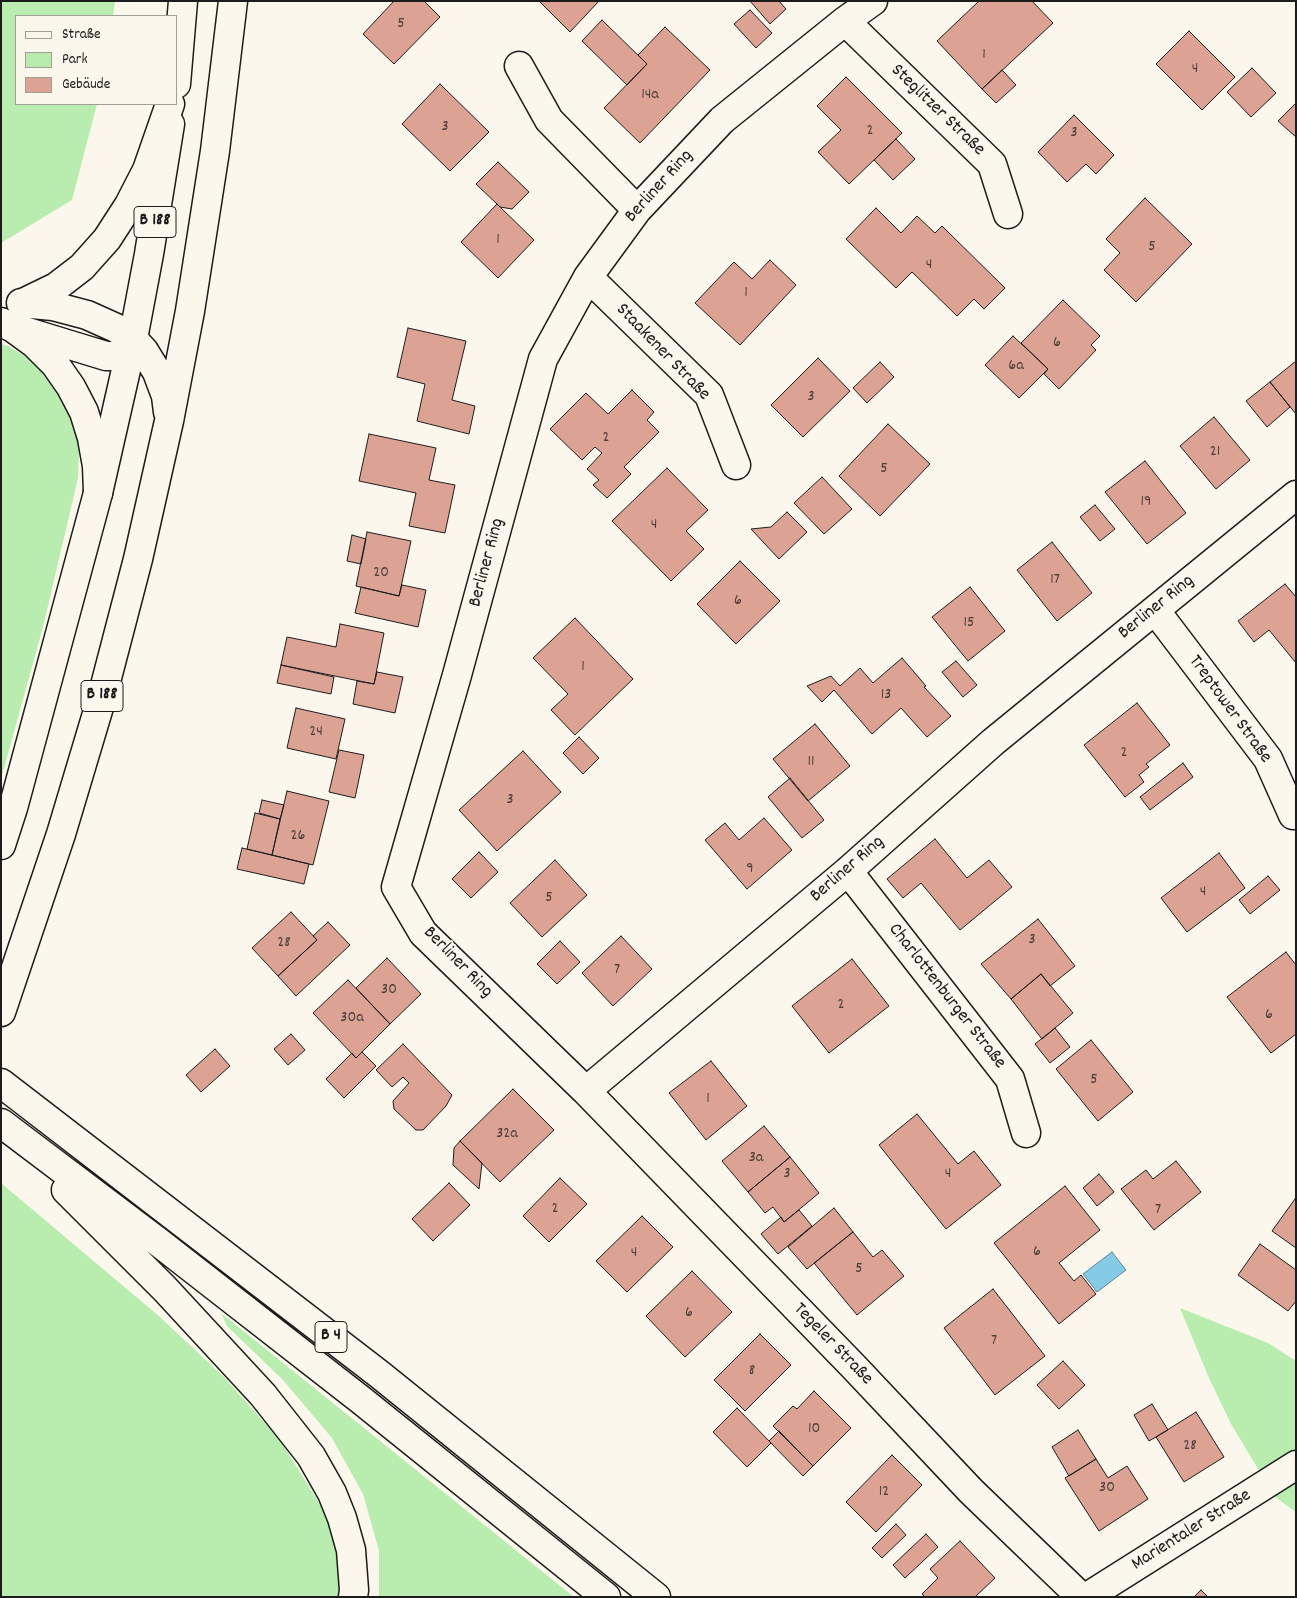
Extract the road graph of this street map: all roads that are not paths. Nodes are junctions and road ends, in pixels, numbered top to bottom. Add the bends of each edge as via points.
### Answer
1 (183, 1) edge
2 (233, 1) edge
3 (873, 1) edge
4 (845, 21) junction
5 (178, 60) edge
6 (519, 66) dead end
7 (172, 105) edge
8 (172, 105) edge
9 (637, 210) junction
10 (1008, 214) dead end
11 (588, 277) junction
12 (190, 310) junction
13 (10, 315) edge
14 (135, 348) junction
15 (169, 421) junction
16 (736, 465) dead end
17 (98, 493) junction
18 (1296, 495) edge
19 (1155, 610) junction
20 (1293, 815) dead end
21 (1, 845) edge
22 (848, 871) junction
23 (1, 1012) edge
24 (1, 1083) edge
25 (586, 1091) junction
26 (1, 1124) edge
27 (1026, 1133) dead end
28 (1296, 1465) edge
29 (353, 1597) edge
30 (606, 1597) edge
31 (656, 1597) edge
32 (1081, 1597) edge
33 (1087, 1597) edge

1 - 5 main road
2 - 12 main road, B 188 via 216,150
3 - 4 main road, Berliner Ring
4 - 9 main road, Berliner Ring via 722,120
4 - 10 main road, Steglitzer Straße via 992,164
6 - 9 main road via 549,120
7 - 13 main road via 147,170 107,239 82,267
8 - 14 main road, B 188
9 - 11 main road, Berliner Ring
11 - 16 main road, Staakener Straße via 709,395
11 - 25 main road, Berliner Ring via 543,359 396,887 423,933
12 - 14 main road via 167,337
12 - 15 main road, B 188
13 - 14 main road via 106,356
13 - 17 main road via 55,364 76,395 92,438
14 - 15 main road, B 188 via 157,372 166,396
14 - 17 main road, B 188
15 - 23 main road, B 188 via 138,560 102,697 61,834
17 - 21 main road, B 188
18 - 19 main road, Berliner Ring
19 - 20 main road, Treptower Straße via 1268,759
19 - 22 main road, Berliner Ring via 993,742
22 - 25 main road, Berliner Ring
22 - 27 main road, Charlottenburger Straße via 1010,1080
24 - 31 main road, B 4 via 379,1374
25 - 32 main road, Tegeler Straße via 971,1491
26 - 29 main road via 165,1289 263,1395 311,1456 342,1518 351,1550
26 - 30 main road, B 4 via 361,1400
28 - 33 main road, Marientaler Straße

